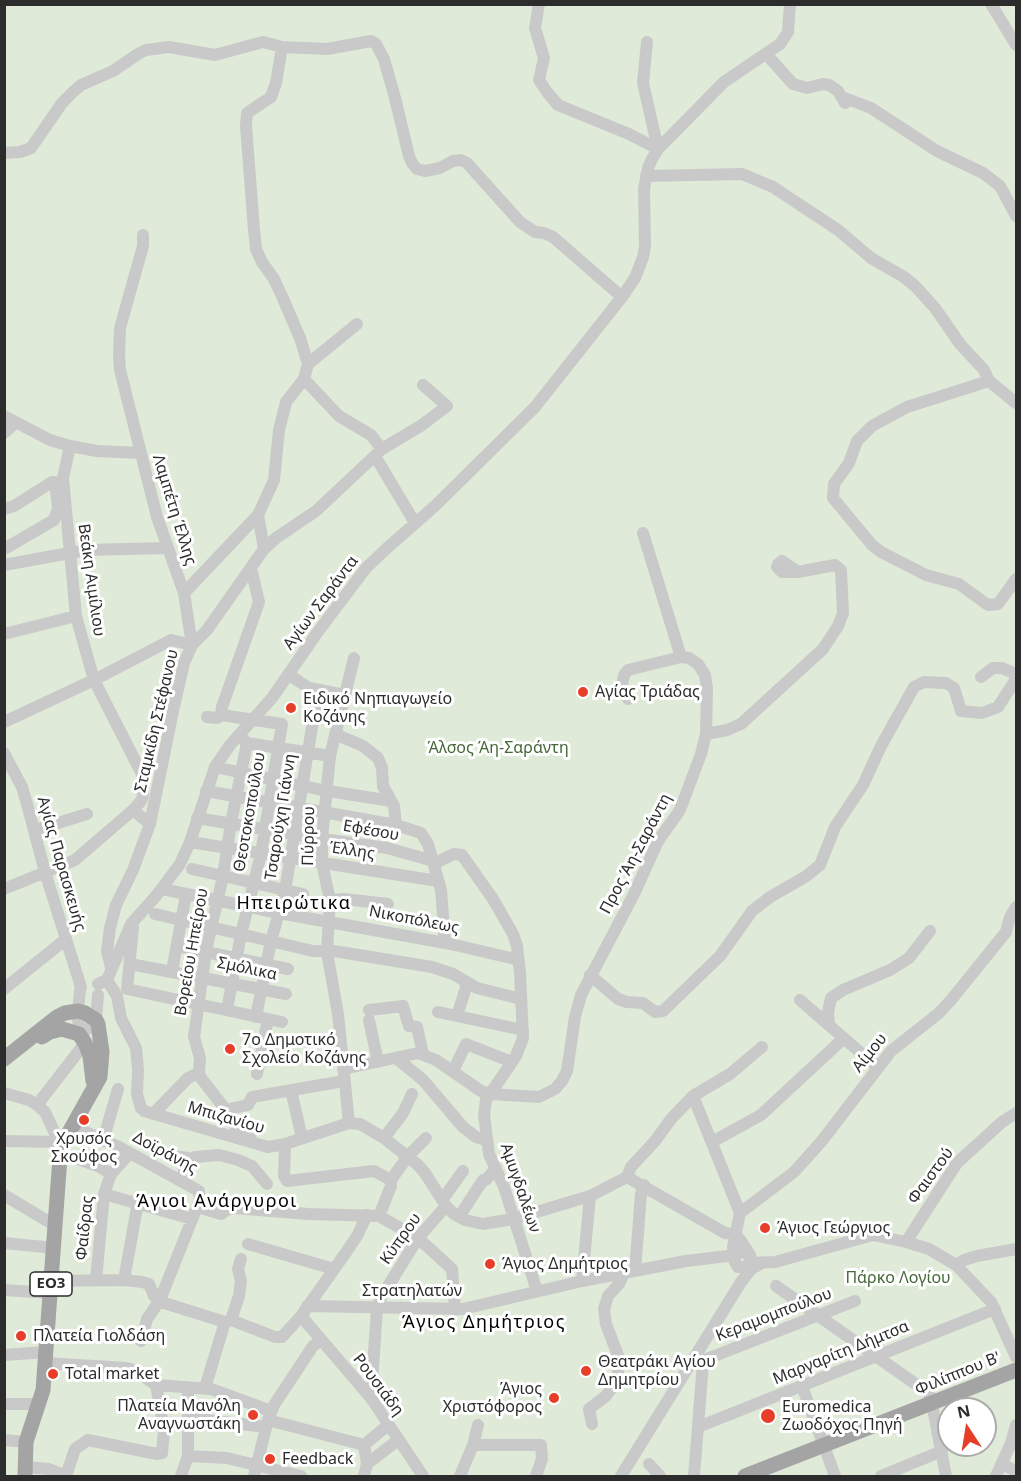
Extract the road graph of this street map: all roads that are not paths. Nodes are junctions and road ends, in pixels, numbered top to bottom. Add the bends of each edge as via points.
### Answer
1 (539, 4) edge
2 (790, 4) edge
3 (991, 4) edge
4 (647, 42) dead end
5 (1017, 45) edge
6 (282, 46) junction
7 (767, 55) junction
8 (658, 149) junction
9 (4, 153) edge
10 (646, 176) junction
11 (1017, 216) edge
12 (143, 235) dead end
13 (622, 297) junction
14 (357, 324) dead end
15 (308, 364) junction
16 (304, 379) junction
17 (989, 381) junction
18 (423, 385) dead end
19 (1017, 404) edge
20 (10, 419) edge
21 (4, 433) edge
22 (70, 446) junction
23 (141, 453) junction
24 (379, 453) junction
25 (4, 509) edge
26 (258, 515) junction
27 (415, 523) junction
28 (643, 533) dead end
29 (167, 548) junction
30 (4, 549) edge
31 (264, 549) junction
32 (70, 553) junction
33 (4, 565) edge
34 (251, 568) junction
35 (798, 572) dead end
36 (1017, 579) edge
37 (184, 593) junction
38 (76, 616) junction
39 (4, 634) edge
40 (192, 645) junction
41 (681, 657) junction
42 (354, 658) dead end
43 (1017, 674) edge
44 (289, 675) junction
45 (981, 677) dead end
46 (1017, 679) edge
47 (94, 680) junction
48 (318, 691) junction
49 (345, 695) junction
50 (628, 699) dead end
51 (221, 715) junction
52 (207, 717) dead end
53 (255, 719) junction
54 (4, 722) edge
55 (335, 734) junction
56 (706, 734) junction
57 (243, 739) junction
58 (278, 748) junction
59 (4, 753) edge
60 (308, 753) junction
61 (330, 756) junction
62 (215, 767) junction
63 (241, 772) junction
64 (273, 780) junction
65 (303, 786) junction
66 (206, 791) junction
67 (326, 791) junction
68 (237, 796) junction
69 (392, 801) junction
70 (269, 803) junction
71 (299, 809) junction
72 (133, 810) junction
73 (324, 813) junction
74 (87, 814) dead end
75 (197, 818) junction
76 (231, 823) junction
77 (150, 824) junction
78 (396, 825) junction
79 (265, 829) junction
80 (34, 830) junction
81 (295, 835) junction
82 (322, 839) junction
83 (190, 842) junction
84 (226, 849) junction
85 (261, 854) junction
86 (291, 858) junction
87 (432, 861) junction
88 (322, 863) junction
89 (192, 869) dead end
90 (45, 872) junction
91 (223, 876) junction
92 (438, 881) junction
93 (254, 883) junction
94 (4, 889) edge
95 (162, 889) junction
96 (285, 891) junction
97 (303, 894) dead end
98 (186, 895) junction
99 (330, 900) junction
100 (218, 901) junction
101 (388, 904) dead end
102 (248, 906) junction
103 (1017, 907) edge
104 (279, 913) junction
105 (155, 914) dead end
106 (182, 920) junction
107 (328, 921) junction
108 (130, 924) junction
109 (211, 927) junction
110 (930, 931) dead end
111 (1011, 932) edge
112 (241, 934) junction
113 (66, 939) junction
114 (271, 941) junction
115 (445, 943) junction
116 (177, 946) junction
117 (206, 951) junction
118 (327, 952) junction
119 (237, 958) junction
120 (519, 960) junction
121 (130, 964) junction
122 (266, 965) junction
123 (288, 969) dead end
124 (172, 971) junction
125 (590, 975) junction
126 (201, 976) junction
127 (92, 982) junction
128 (232, 983) junction
129 (467, 984) junction
130 (4, 989) edge
131 (261, 989) junction
132 (286, 994) dead end
133 (521, 999) junction
134 (800, 1000) dead end
135 (198, 1003) junction
136 (227, 1010) junction
137 (78, 1011) junction
138 (438, 1012) dead end
139 (458, 1016) junction
140 (262, 1018) junction
141 (96, 1020) junction
142 (282, 1022) dead end
143 (829, 1025) junction
144 (523, 1030) junction
145 (82, 1038) junction
146 (844, 1038) junction
147 (762, 1047) dead end
148 (423, 1054) junction
149 (396, 1058) junction
150 (4, 1059) edge
151 (378, 1062) junction
152 (512, 1062) junction
153 (4, 1067) edge
154 (877, 1068) junction
155 (453, 1071) junction
156 (199, 1073) junction
157 (344, 1075) junction
158 (118, 1089) dead end
159 (291, 1090) junction
160 (9, 1094) edge
161 (412, 1094) dead end
162 (490, 1094) junction
163 (90, 1095) junction
164 (693, 1096) junction
165 (252, 1097) junction
166 (37, 1105) junction
167 (4, 1107) edge
168 (225, 1110) junction
169 (1017, 1113) edge
170 (153, 1114) junction
171 (349, 1123) junction
172 (72, 1126) junction
173 (302, 1138) junction
174 (384, 1138) junction
175 (426, 1138) dead end
176 (486, 1140) junction
177 (4, 1141) edge
178 (103, 1141) junction
179 (712, 1142) junction
180 (285, 1144) junction
181 (259, 1145) junction
182 (61, 1147) junction
183 (130, 1153) junction
184 (173, 1156) dead end
185 (408, 1156) junction
186 (191, 1158) junction
187 (495, 1168) junction
188 (463, 1171) dead end
189 (111, 1174) junction
190 (627, 1177) junction
191 (391, 1180) junction
192 (181, 1181) junction
193 (267, 1184) dead end
194 (644, 1185) junction
195 (104, 1194) junction
196 (4, 1195) edge
197 (590, 1196) junction
198 (138, 1202) junction
199 (444, 1203) junction
200 (195, 1213) junction
201 (740, 1213) junction
202 (373, 1216) junction
203 (459, 1217) junction
204 (513, 1219) junction
205 (56, 1226) junction
206 (735, 1234) junction
207 (418, 1238) junction
208 (906, 1242) junction
209 (4, 1243) edge
210 (248, 1244) dead end
211 (54, 1248) junction
212 (1017, 1249) edge
213 (741, 1258) junction
214 (241, 1259) dead end
215 (956, 1266) junction
216 (334, 1269) junction
217 (630, 1272) junction
218 (96, 1280) junction
219 (124, 1280) junction
220 (582, 1281) junction
221 (741, 1282) junction
222 (776, 1286) dead end
223 (51, 1287) junction
224 (4, 1290) edge
225 (537, 1291) junction
226 (160, 1300) junction
227 (855, 1301) dead end
228 (377, 1308) junction
229 (995, 1309) junction
230 (454, 1310) junction
231 (304, 1311) junction
232 (818, 1316) junction
233 (228, 1321) junction
234 (321, 1340) junction
235 (141, 1341) dead end
236 (4, 1355) edge
237 (876, 1357) junction
238 (1017, 1357) edge
239 (45, 1358) junction
240 (1017, 1370) edge
241 (156, 1385) junction
242 (802, 1386) junction
243 (188, 1388) junction
244 (205, 1388) junction
245 (371, 1398) junction
246 (4, 1404) edge
247 (40, 1404) junction
248 (932, 1404) junction
249 (189, 1418) junction
250 (269, 1419) junction
251 (592, 1424) dead end
252 (388, 1425) junction
253 (478, 1425) dead end
254 (1017, 1425) edge
255 (698, 1427) junction
256 (937, 1428) edge
257 (4, 1440) edge
258 (398, 1440) junction
259 (26, 1442) junction
260 (364, 1445) junction
261 (473, 1445) junction
262 (824, 1446) junction
263 (937, 1453) edge
264 (188, 1456) junction
265 (943, 1457) edge
266 (649, 1464) dead end
267 (1002, 1464) junction
268 (366, 1470) edge
269 (255, 1471) edge
270 (1017, 1471) edge
271 (25, 1472) edge
272 (421, 1475) edge
273 (67, 1476) edge
274 (181, 1476) edge
275 (301, 1476) edge
276 (460, 1476) edge
277 (536, 1476) edge
278 (621, 1476) edge
279 (660, 1476) edge
280 (694, 1476) edge
281 (745, 1476) edge
282 (835, 1476) edge
283 (881, 1476) edge
284 (946, 1476) edge
285 (996, 1476) edge

1 - 8 street via 535,28 544,58 539,80 547,92 558,105
2 - 7 street via 788,32
3 - 5 street
4 - 8 street via 643,83
6 - 9 street via 263,42 215,55 169,47 147,50 81,85 62,103 31,148
6 - 13 street via 338,49 365,41 376,44 417,169 440,168 461,160 467,163 520,222 553,237
6 - 15 street via 275,90 247,113 256,249 274,279
7 - 8 street via 724,82
7 - 11 street via 793,84 807,88 829,85 844,100 871,108 937,151 983,172 1000,186
8 - 10 street
10 - 13 street, Αγίων Σαράντα via 643,257
10 - 17 street via 742,174 772,187 915,286
12 - 23 street via 120,328 118,354
13 - 27 street, Αγίων Σαράντα via 535,407
14 - 15 street
15 - 16 street
16 - 24 street via 339,416 370,435
16 - 26 street via 281,415 274,480
17 - 19 street
17 - 36 street via 907,407 872,426 857,441 849,463 834,484 833,498 881,552 926,575 959,584 988,605 998,604
18 - 24 street, Σταμκίδη Στέφανου via 447,406
20 - 21 street
20 - 22 street, Λαμπέτη Έλλης
22 - 23 street, Λαμπέτη Έλλης
22 - 32 street, Βεάκη Αιμίλιου via 63,478
23 - 29 street, Λαμπέτη Έλλης
24 - 27 street
24 - 31 street, Σταμκίδη Στέφανου via 316,511
25 - 30 street via 55,482 58,508 54,520
26 - 31 street
26 - 37 street
27 - 44 street, Αγίων Σαράντα via 366,568
28 - 41 street
29 - 32 street
29 - 37 street, Λαμπέτη Έλλης
31 - 34 street, Σταμκίδη Στέφανου
32 - 33 street
32 - 38 street, Βεάκη Αιμίλιου
34 - 40 street, Σταμκίδη Στέφανου
34 - 51 street via 259,602
35 - 56 street via 835,566 841,570 843,614 838,626 823,649 741,724
37 - 40 street, Λαμπέτη Έλλης
38 - 39 street
38 - 47 street, Βεάκη Αιμίλιου
40 - 47 street via 171,640
40 - 77 street, Σταμκίδη Στέφανου via 184,663
41 - 50 street via 628,670 622,684
41 - 56 street, Προς Άη-Σαράντη via 698,664 705,675
42 - 49 street, Πύρρου
43 - 45 street via 993,668
44 - 48 street
44 - 53 street, Αγίων Σαράντα
46 - 125 street via 998,707 982,713 961,711 954,688 946,683 924,682 914,687 863,785 835,827 820,865 760,904 720,956 663,1011 655,1012 643,1003 618,999
47 - 54 street
47 - 72 street, Βεάκη Αιμίλιου via 144,778 143,796
48 - 49 street
48 - 60 street, Τσαρούχη Γιάννη
49 - 55 street, Πύρρου
51 - 52 street
51 - 53 street
53 - 57 street, Αγίων Σαράντα
53 - 58 street, Θεοτοκοπούλου via 282,724
55 - 61 street, Πύρρου
55 - 69 street via 363,746 378,758 383,786
56 - 125 street, Προς Άη-Σαράντη via 680,810 658,841
57 - 58 street
57 - 62 street, Αγίων Σαράντα via 230,745
57 - 63 street, Βορείου Ηπείρου
58 - 60 street
58 - 64 street, Θεοτοκοπούλου
59 - 80 street, Αγίας Παρασκευής via 22,787
60 - 61 street
60 - 65 street, Τσαρούχη Γιάννη
61 - 67 street, Πύρρου
62 - 63 street
62 - 66 street, Αγίων Σαράντα
63 - 64 street
63 - 68 street, Βορείου Ηπείρου
64 - 65 street
64 - 70 street, Θεοτοκοπούλου
65 - 67 street
65 - 71 street, Τσαρούχη Γιάννη
66 - 68 street
66 - 75 street, Αγίων Σαράντα
67 - 69 street
67 - 73 street, Πύρρου
68 - 70 street
68 - 76 street, Βορείου Ηπείρου
69 - 78 street
70 - 71 street
70 - 79 street, Θεοτοκοπούλου
71 - 73 street
71 - 81 street, Τσαρούχη Γιάννη
72 - 77 street
72 - 90 street via 75,860
73 - 78 street
73 - 82 street, Πύρρου
74 - 80 street
75 - 76 street, Εφέσου
75 - 83 street, Αγίων Σαράντα
76 - 79 street, Εφέσου
76 - 84 street, Βορείου Ηπείρου
77 - 127 street, Σταμκίδη Στέφανου via 134,870 116,905 107,951
78 - 87 street via 421,833
79 - 81 street, Εφέσου
79 - 85 street, Θεοτοκοπούλου
80 - 90 street, Αγίας Παρασκευής
81 - 82 street, Εφέσου
81 - 86 street, Τσαρούχη Γιάννη
82 - 87 street, Εφέσου via 387,848
82 - 88 street, Πύρρου
83 - 84 street, Έλλης
83 - 95 street, Αγίων Σαράντα
84 - 85 street, Έλλης
84 - 91 street, Βορείου Ηπείρου
85 - 86 street, Έλλης
85 - 93 street, Θεοτοκοπούλου
86 - 88 street, Έλλης
86 - 96 street, Τσαρούχη Γιάννη
87 - 92 street
87 - 120 street, Αμυγδαλέων via 462,855 513,934
88 - 92 street, Έλλης
88 - 99 street, Πύρρου
89 - 91 street
90 - 94 street
90 - 113 street, Αγίας Παρασκευής
91 - 93 street
91 - 100 street, Βορείου Ηπείρου
92 - 115 street
93 - 96 street
93 - 102 street, Θεοτοκοπούλου
95 - 98 street, Νικοπόλεως
95 - 108 street, Αγίων Σαράντα
96 - 97 street
96 - 104 street, Τσαρούχη Γιάννη
98 - 100 street, Νικοπόλεως
98 - 106 street
99 - 101 street
99 - 107 street, Πύρρου
100 - 102 street, Νικοπόλεως
100 - 109 street, Βορείου Ηπείρου
102 - 104 street, Νικοπόλεως
102 - 112 street, Θεοτοκοπούλου
103 - 111 street, Αίμου via 1011,917
104 - 107 street, Νικοπόλεως
104 - 114 street, Τσαρούχη Γιάννη
105 - 106 street
106 - 109 street
106 - 116 street
107 - 115 street, Νικοπόλεως
107 - 118 street, Πύρρου
108 - 121 street
108 - 127 street, Αγίων Σαράντα via 118,955
109 - 112 street
109 - 117 street, Βορείου Ηπείρου
110 - 143 street via 909,957 890,970 831,998
111 - 154 street, Αίμου via 939,1013 900,1042
112 - 114 street
112 - 119 street, Θεοτοκοπούλου
113 - 127 street, Αγίας Παρασκευής
113 - 130 street
114 - 118 street
114 - 122 street, Τσαρούχη Γιάννη
115 - 120 street, Νικοπόλεως
116 - 117 street
116 - 124 street
117 - 119 street
117 - 126 street, Βορείου Ηπείρου
118 - 129 street via 432,967 466,980
118 - 157 street, Πύρρου
119 - 122 street
119 - 128 street, Θεοτοκοπούλου
120 - 133 street, Αμυγδαλέων
121 - 124 street, Σμόλικα
121 - 135 street via 127,989
122 - 123 street
122 - 131 street, Τσαρούχη Γιάννη
124 - 126 street, Σμόλικα
125 - 162 street, Προς Άη-Σαράντη via 577,1006 562,1081 539,1097
126 - 128 street, Σμόλικα
126 - 135 street, Βορείου Ηπείρου
127 - 137 street
127 - 141 street
127 - 170 street via 117,996 121,1018 135,1048 139,1103
128 - 131 street, Σμόλικα
128 - 136 street, Θεοτοκοπούλου
129 - 133 street
129 - 139 street
131 - 132 street, Σμόλικα
131 - 140 street, Τσαρούχη Γιάννη
133 - 144 street, Αμυγδαλέων
134 - 143 street
135 - 136 street
135 - 156 street, Βορείου Ηπείρου via 194,1037 200,1058
136 - 140 street
137 - 141 main road
137 - 145 street
137 - 150 main road via 57,1017
138 - 139 street
139 - 144 street
140 - 142 street
140 - 165 street, Τσαρούχη Γιάννη
141 - 145 street
141 - 163 main road, ΕΟ3 via 101,1068
143 - 146 street
144 - 152 street, Αμυγδαλέων via 522,1044
145 - 153 main road via 62,1029 50,1032
145 - 163 main road, ΕΟ3 via 93,1070
145 - 166 street
146 - 154 street
146 - 179 street via 761,1115
147 - 164 street via 730,1074
148 - 149 street
148 - 151 street via 417,1027 409,1026 403,1006 369,1015
148 - 155 street
149 - 151 street
149 - 176 street via 423,1080 463,1127
151 - 157 street
152 - 155 street via 466,1044
152 - 162 street, Αμυγδαλέων
154 - 201 street, Αίμου via 794,1172
155 - 162 street
156 - 168 street, Βορείου Ηπείρου
156 - 170 street via 188,1078
157 - 159 street
157 - 171 street, Πύρρου
158 - 178 street
159 - 165 street
159 - 173 street
160 - 166 street
160 - 167 street
161 - 174 street
162 - 176 street, Αμυγδαλέων via 484,1115
163 - 172 main road, ΕΟ3
164 - 179 street
164 - 190 street via 631,1167
165 - 168 street via 248,1105
166 - 182 street via 50,1119
168 - 181 street, Βορείου Ηπείρου via 237,1128
169 - 208 street, Φαιστού via 957,1163
170 - 181 street, Μπιζανίου
171 - 173 street, Μπιζανίου
171 - 174 street via 360,1124
172 - 178 street, Δοϊράνης
172 - 182 main road, ΕΟ3
173 - 180 street, Μπιζανίου
174 - 185 street
175 - 185 street
176 - 187 street, Αμυγδαλέων
177 - 182 street
178 - 183 street, Δοϊράνης
179 - 201 street
180 - 181 street, Μπιζανίου
180 - 191 street via 285,1179 374,1171
182 - 189 street
182 - 205 main road, ΕΟ3
183 - 189 street, Φαίδρας
183 - 192 street, Δοϊράνης
184 - 186 street
185 - 191 street
185 - 199 street via 425,1173
186 - 192 street
186 - 193 street via 233,1158 252,1166
187 - 203 street
187 - 204 street, Αμυγδαλέων
188 - 199 street, Κύπρου
189 - 195 street, Φαίδρας
190 - 194 street
190 - 197 street
191 - 202 street
192 - 200 street, Δοϊράνης via 199,1191 201,1199
194 - 206 street via 725,1233
194 - 217 street
195 - 198 street
195 - 218 street, Φαίδρας
196 - 205 street
197 - 204 street
197 - 220 street
198 - 200 street
198 - 219 street
199 - 203 street
199 - 207 street, Κύπρου
200 - 202 street via 221,1214 234,1208
200 - 226 street
201 - 206 street
202 - 207 street
202 - 216 street
203 - 204 street via 483,1224
204 - 225 street, Αμυγδαλέων
205 - 211 main road, ΕΟ3
206 - 213 street
207 - 228 street, Κύπρου
207 - 230 street via 452,1269
208 - 213 street, Στρατηλατών via 865,1236 780,1261
208 - 215 street, Στρατηλατών via 929,1249
209 - 211 street
210 - 216 street
211 - 223 main road, ΕΟ3
212 - 215 street via 977,1256
213 - 217 street, Στρατηλατών
213 - 221 street
213 - 221 street via 752,1269
214 - 233 street via 239,1296
215 - 229 street, Στρατηλατών
216 - 231 street
217 - 220 street, Στρατηλατών
217 - 251 street via 608,1296 604,1309 619,1358 618,1373 606,1396 590,1409
218 - 219 street
218 - 223 street
219 - 226 street via 149,1284
220 - 225 street, Στρατηλατών
221 - 278 street
222 - 232 street
223 - 224 street
223 - 239 main road, ΕΟ3
225 - 230 street, Στρατηλατών
226 - 233 street
226 - 235 street via 147,1319
227 - 232 street, Κεραμομπούλου
228 - 230 street, Στρατηλατών
228 - 231 street, Στρατηλατών
228 - 245 street, Κύπρου
229 - 237 street, Μαργαρίτη Δήμτσα
229 - 238 street, Στρατηλατών
231 - 233 street via 282,1337
231 - 234 street, Ρουσιάδη
232 - 237 street
232 - 255 street, Κεραμομπούλου via 705,1360
233 - 244 street
234 - 245 street, Ρουσιάδη
234 - 250 street via 313,1346
236 - 239 street
237 - 242 street, Μαργαρίτη Δήμτσα
237 - 248 street via 927,1392
239 - 241 street via 127,1368
239 - 247 main road, ΕΟ3
240 - 248 main road, Φιλίππου Β'
241 - 243 street
241 - 273 street via 165,1430 162,1453 88,1440 75,1449
242 - 255 street, Μαργαρίτη Δήμτσα
242 - 262 street
243 - 244 street
243 - 249 street
244 - 250 street via 219,1390
245 - 252 street, Ρουσιάδη
246 - 247 street
247 - 259 main road, ΕΟ3
248 - 256 street
248 - 262 main road, Φιλίππου Β'
249 - 250 street
249 - 264 street
250 - 260 street
250 - 269 street
252 - 258 street, Ρουσιάδη
252 - 260 street
253 - 261 street
254 - 267 street
255 - 280 street
257 - 259 street
258 - 268 street
258 - 272 street, Ρουσιάδη
259 - 271 main road, ΕΟ3
260 - 268 street
261 - 276 street
261 - 277 street via 541,1445 542,1459
262 - 281 main road, Φιλίππου Β'
262 - 282 street
263 - 283 street
264 - 269 street via 227,1458
264 - 274 street
265 - 284 street
266 - 279 street
267 - 270 street
267 - 285 street
269 - 275 street
271 - 273 street via 49,1468

